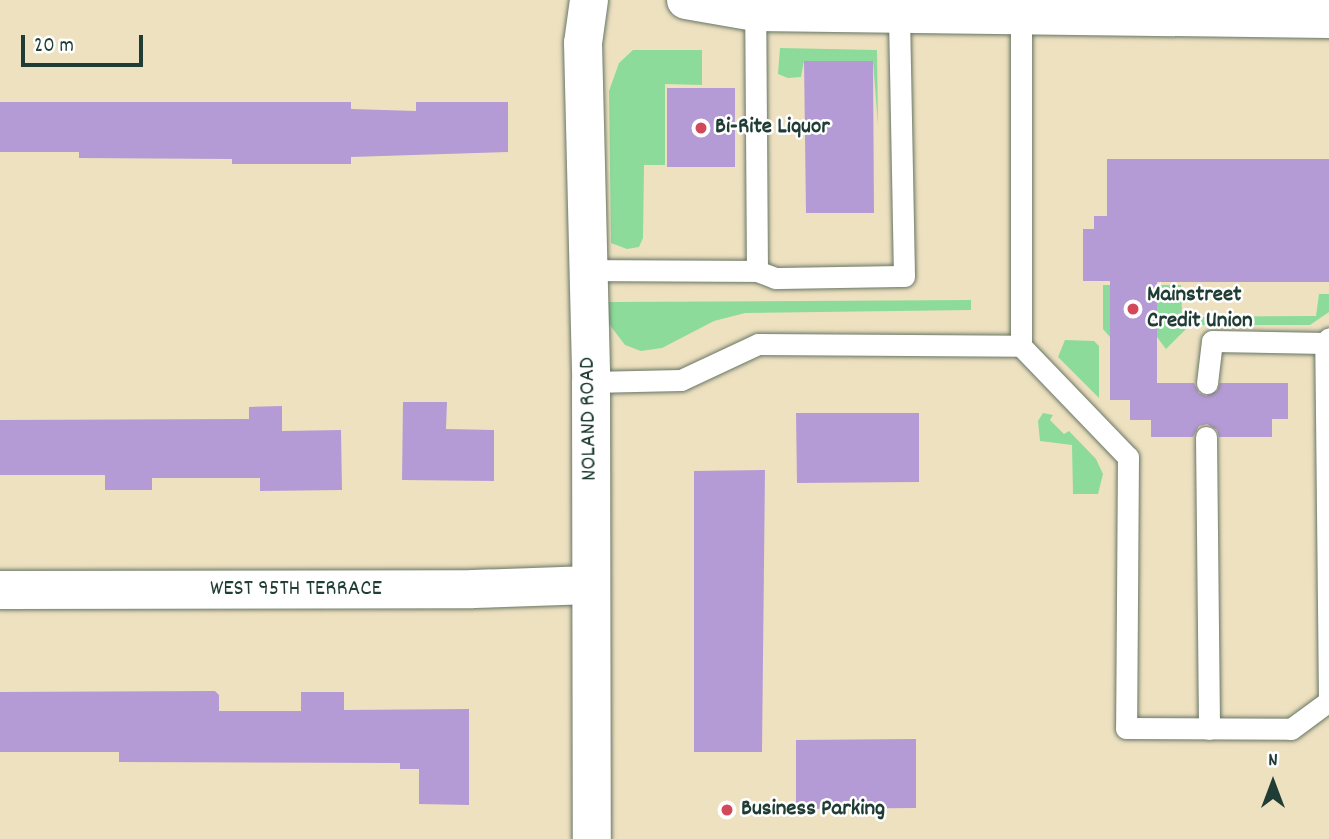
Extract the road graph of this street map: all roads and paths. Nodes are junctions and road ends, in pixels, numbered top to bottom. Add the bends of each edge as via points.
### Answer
1 (589, 0) edge
2 (686, 0) edge
3 (755, 12) junction
4 (899, 14) junction
5 (1021, 15) junction
6 (1329, 19) edge
7 (586, 270) junction
8 (757, 271) junction
9 (1327, 341) edge
10 (1021, 346) junction
11 (591, 382) junction
12 (1207, 383) dead end
13 (1206, 437) dead end
14 (591, 584) junction
15 (0, 590) edge
16 (1209, 729) junction
17 (592, 839) edge

1 - 7 street, NOLAND ROAD via 583,43
2 - 3 street
3 - 4 street
3 - 8 lane
4 - 5 street
4 - 8 lane via 904,276 775,278
5 - 6 street
5 - 10 lane
7 - 8 lane
7 - 11 street, NOLAND ROAD
9 - 12 lane via 1212,341
9 - 16 lane via 1329,701 1291,729
10 - 11 lane via 758,344 681,380
10 - 16 lane via 1128,457 1126,728
11 - 14 street, NOLAND ROAD
13 - 16 lane
14 - 15 street, WEST 95TH TERRACE via 473,589
14 - 17 street, NOLAND ROAD

